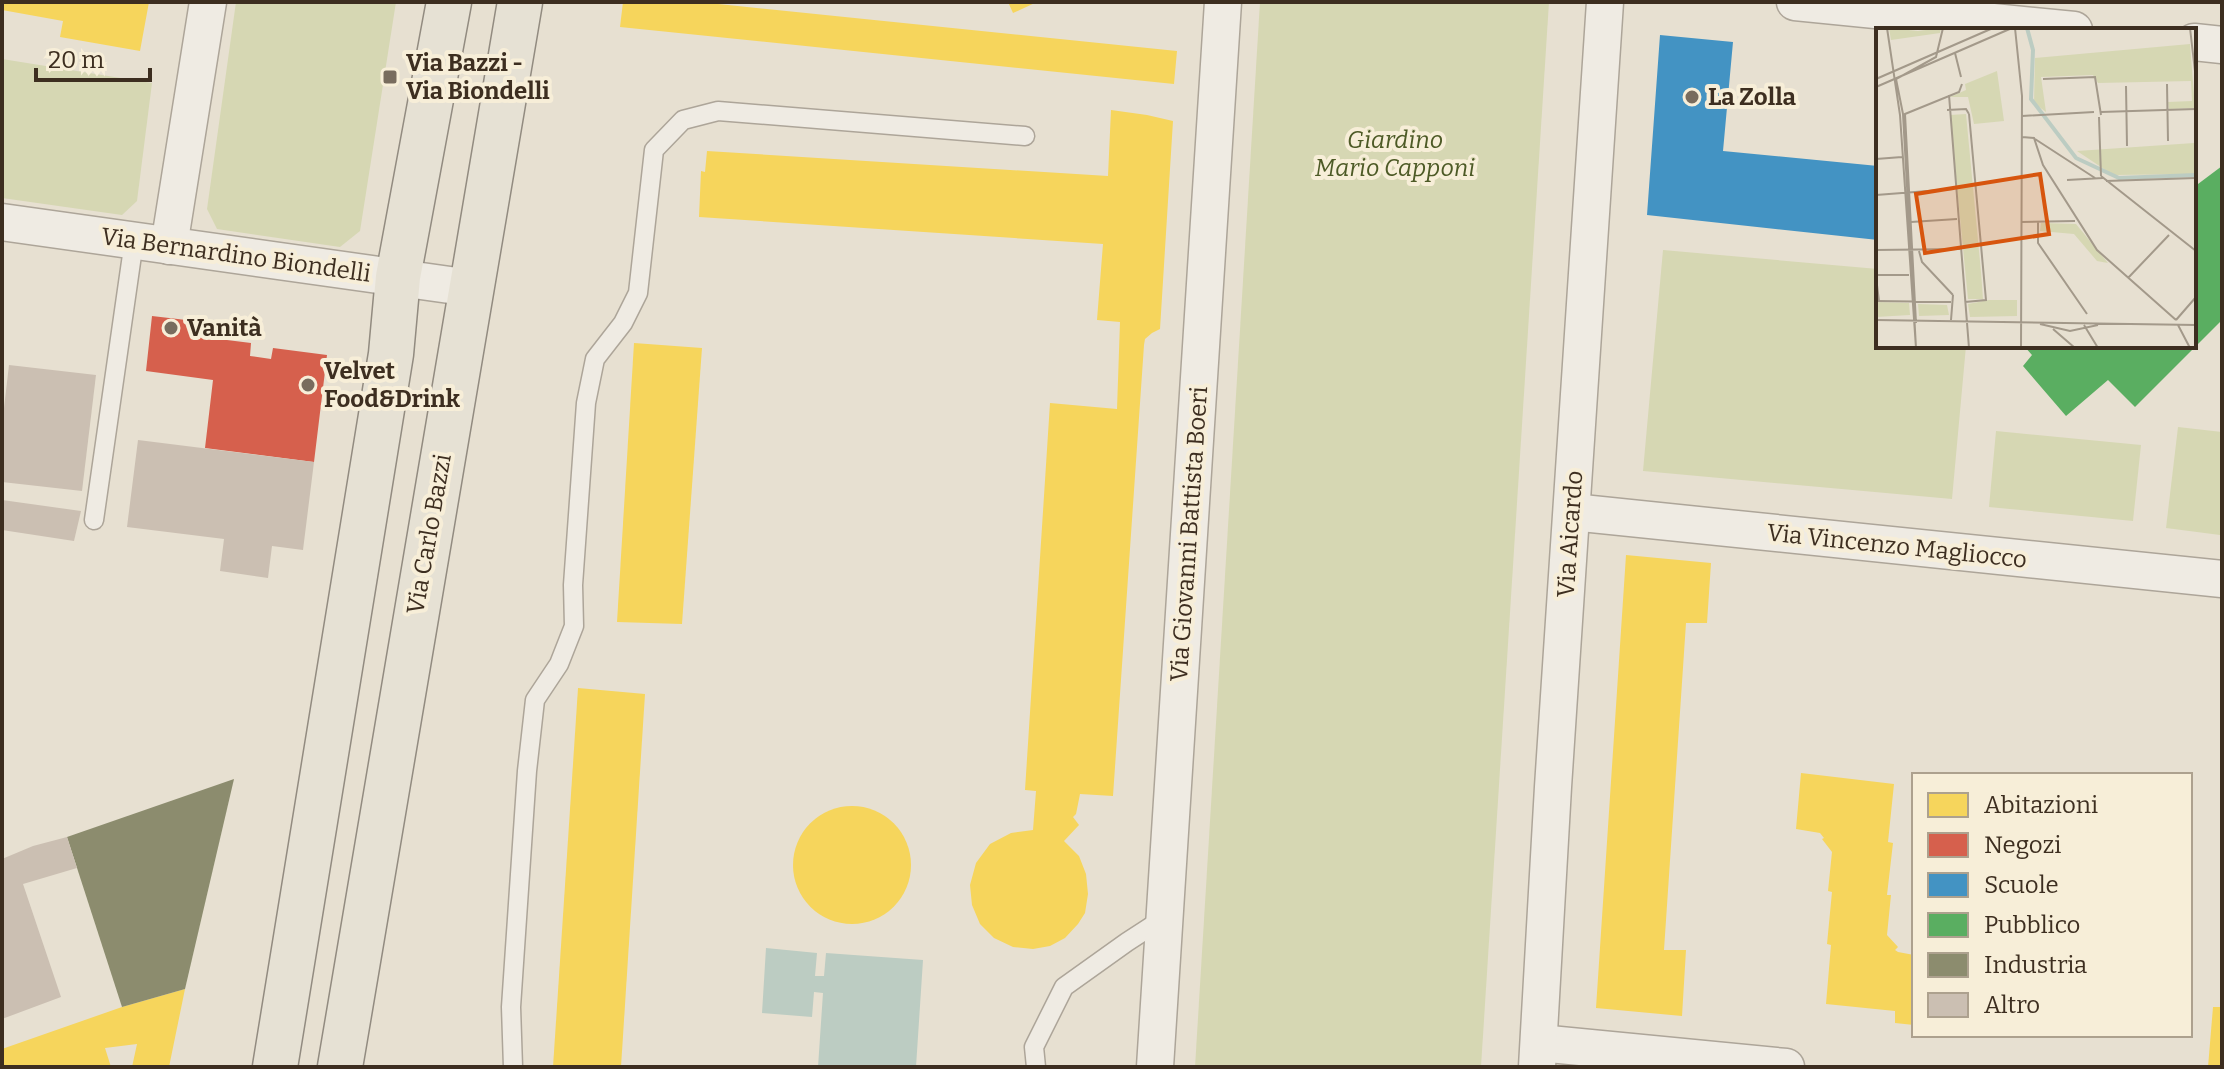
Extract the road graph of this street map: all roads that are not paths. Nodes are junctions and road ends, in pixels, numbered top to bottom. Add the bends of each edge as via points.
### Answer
1 (208, 2) edge
2 (449, 2) edge
3 (520, 2) edge
4 (1223, 2) edge
5 (1605, 2) edge
6 (1795, 2) edge
7 (2054, 28) edge
8 (2196, 42) edge
9 (2222, 45) edge
10 (1025, 136) dead end
11 (2, 222) edge
12 (134, 241) junction
13 (169, 246) junction
14 (398, 277) junction
15 (471, 288) junction
16 (1572, 512) junction
17 (94, 520) dead end
18 (2222, 579) edge
19 (1164, 918) junction
20 (1538, 1055) edge
21 (275, 1067) edge
22 (340, 1067) edge
23 (513, 1067) edge
24 (1036, 1067) edge
25 (1155, 1067) edge
26 (1786, 1067) edge

1 - 13 street
2 - 14 main road
3 - 15 main road, Via Carlo Bazzi
4 - 19 street, Via Giovanni Battista Boeri
5 - 16 street, Via Aicardo
6 - 7 street
8 - 9 street
10 - 23 lane via 718,111 683,120 654,150 638,293 595,359 586,403 574,626 559,664 535,700 511,1007
11 - 12 street, Via Bernardino Biondelli
12 - 13 street, Via Bernardino Biondelli
12 - 17 lane
13 - 14 street, Via Bernardino Biondelli
14 - 15 street, Via Bernardino Biondelli
14 - 21 main road via 389,370
15 - 22 main road, Via Carlo Bazzi
16 - 18 street, Via Vincenzo Magliocco
16 - 20 street, Via Aicardo
19 - 24 lane via 1064,987 1034,1047
19 - 25 street, Via Giovanni Battista Boeri
20 - 26 street

